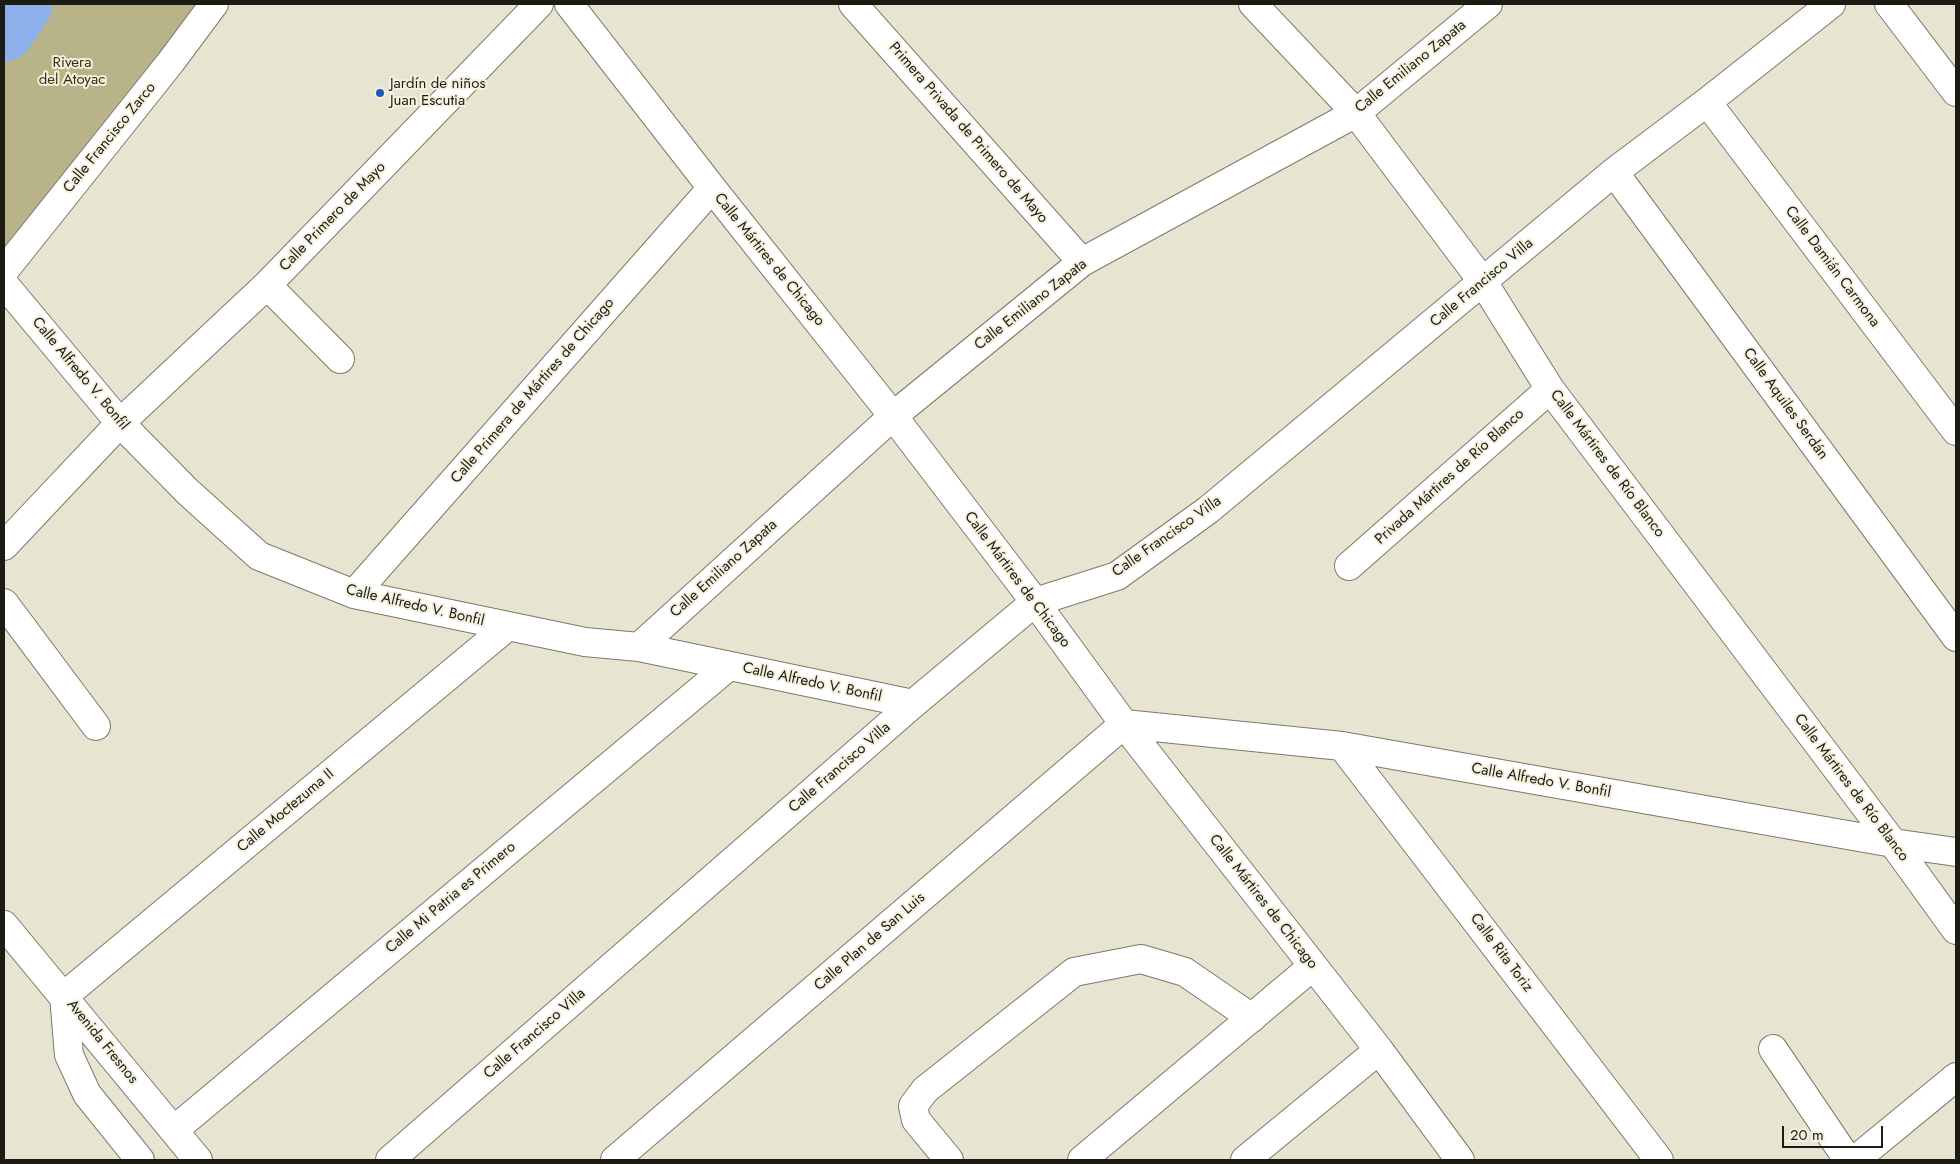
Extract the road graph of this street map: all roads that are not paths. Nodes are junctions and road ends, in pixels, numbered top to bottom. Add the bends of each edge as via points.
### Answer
1 (214, 4) edge
2 (540, 4) edge
3 (569, 4) edge
4 (853, 4) edge
5 (1253, 4) edge
6 (1488, 4) edge
7 (1831, 4) edge
8 (1889, 4) edge
9 (1956, 92) edge
10 (1707, 102) junction
11 (1356, 113) junction
12 (1614, 172) junction
13 (712, 188) junction
14 (1082, 262) junction
15 (4, 271) edge
16 (1483, 282) junction
17 (4, 284) edge
18 (267, 285) junction
19 (340, 359) dead end
20 (1550, 388) junction
21 (893, 416) junction
22 (120, 423) junction
23 (1956, 431) edge
24 (4, 546) edge
25 (1349, 566) dead end
26 (354, 594) junction
27 (1035, 602) junction
28 (4, 604) edge
29 (507, 627) junction
30 (1956, 637) edge
31 (640, 647) junction
32 (729, 666) junction
33 (914, 704) junction
34 (1124, 724) junction
35 (96, 726) dead end
36 (1342, 746) junction
37 (1893, 843) junction
38 (1956, 852) edge
39 (4, 925) edge
40 (1956, 930) edge
41 (1313, 966) junction
42 (64, 996) junction
43 (1252, 1018) junction
44 (1773, 1049) dead end
45 (1379, 1050) junction
46 (1956, 1077) edge
47 (174, 1130) junction
48 (140, 1160) edge
49 (197, 1160) edge
50 (390, 1160) edge
51 (615, 1160) edge
52 (949, 1160) edge
53 (1082, 1160) edge
54 (1245, 1160) edge
55 (1460, 1160) edge
56 (1659, 1160) edge
57 (1848, 1160) edge
58 (1855, 1160) edge

1 - 15 street, Calle Francisco Zarco
2 - 18 street, Calle Primero de Mayo
3 - 13 street, Calle Mártires de Chicago
4 - 14 street, Primera Privada de Primero de Mayo
5 - 11 street, Calle Mártires de Río Blanco
6 - 11 street, Calle Emiliano Zapata
7 - 10 street, Calle Francisco Villa
8 - 9 street
10 - 12 street, Calle Francisco Villa
10 - 23 street, Calle Damián Carmona
11 - 14 street, Calle Emiliano Zapata
11 - 16 street, Calle Mártires de Río Blanco
12 - 16 street, Calle Francisco Villa
12 - 30 street, Calle Aquiles Serdán
13 - 21 street, Calle Mártires de Chicago
13 - 26 street, Calle Primera de Mártires de Chicago
14 - 21 street, Calle Emiliano Zapata
16 - 20 street, Calle Mártires de Río Blanco
16 - 27 street, Calle Francisco Villa via 1208,510 1117,576
17 - 22 street, Calle Alfredo V. Bonfil
18 - 19 street
18 - 22 street, Calle Primero de Mayo
20 - 25 street, Privada Mártires de Río Blanco
20 - 37 street, Calle Mártires de Río Blanco
21 - 27 street, Calle Mártires de Chicago
21 - 31 street, Calle Emiliano Zapata
22 - 24 street, Calle Primero de Mayo
22 - 26 street, Calle Alfredo V. Bonfil via 188,492 259,556
26 - 29 street, Calle Alfredo V. Bonfil
27 - 33 street, Calle Francisco Villa
27 - 34 street, Calle Mártires de Chicago
28 - 35 street
29 - 31 street, Calle Alfredo V. Bonfil via 585,642
29 - 42 street, Calle Moctezuma II
31 - 32 street, Calle Alfredo V. Bonfil
32 - 33 street, Calle Alfredo V. Bonfil
32 - 47 street, Calle Mi Patria es Primero
33 - 50 street, Calle Francisco Villa
34 - 36 street, Calle Alfredo V. Bonfil
34 - 41 street, Calle Mártires de Chicago
34 - 51 street, Calle Plan de San Luis
36 - 37 street, Calle Alfredo V. Bonfil
36 - 56 street, Calle Rita Toriz
37 - 38 street, Calle Alfredo V. Bonfil
37 - 40 street, Calle Mártires de Río Blanco
39 - 42 street, Avenida Fresnos
41 - 43 street
41 - 45 street, Calle Mártires de Chicago
42 - 47 street, Avenida Fresnos
42 - 48 street via 70,1055 87,1094
43 - 52 street via 1185,972 1141,959 1074,972 925,1090 913,1106 916,1120
43 - 53 street
44 - 57 street
45 - 54 street
45 - 55 street, Calle Mártires de Chicago
46 - 58 street
47 - 49 street, Avenida Fresnos

